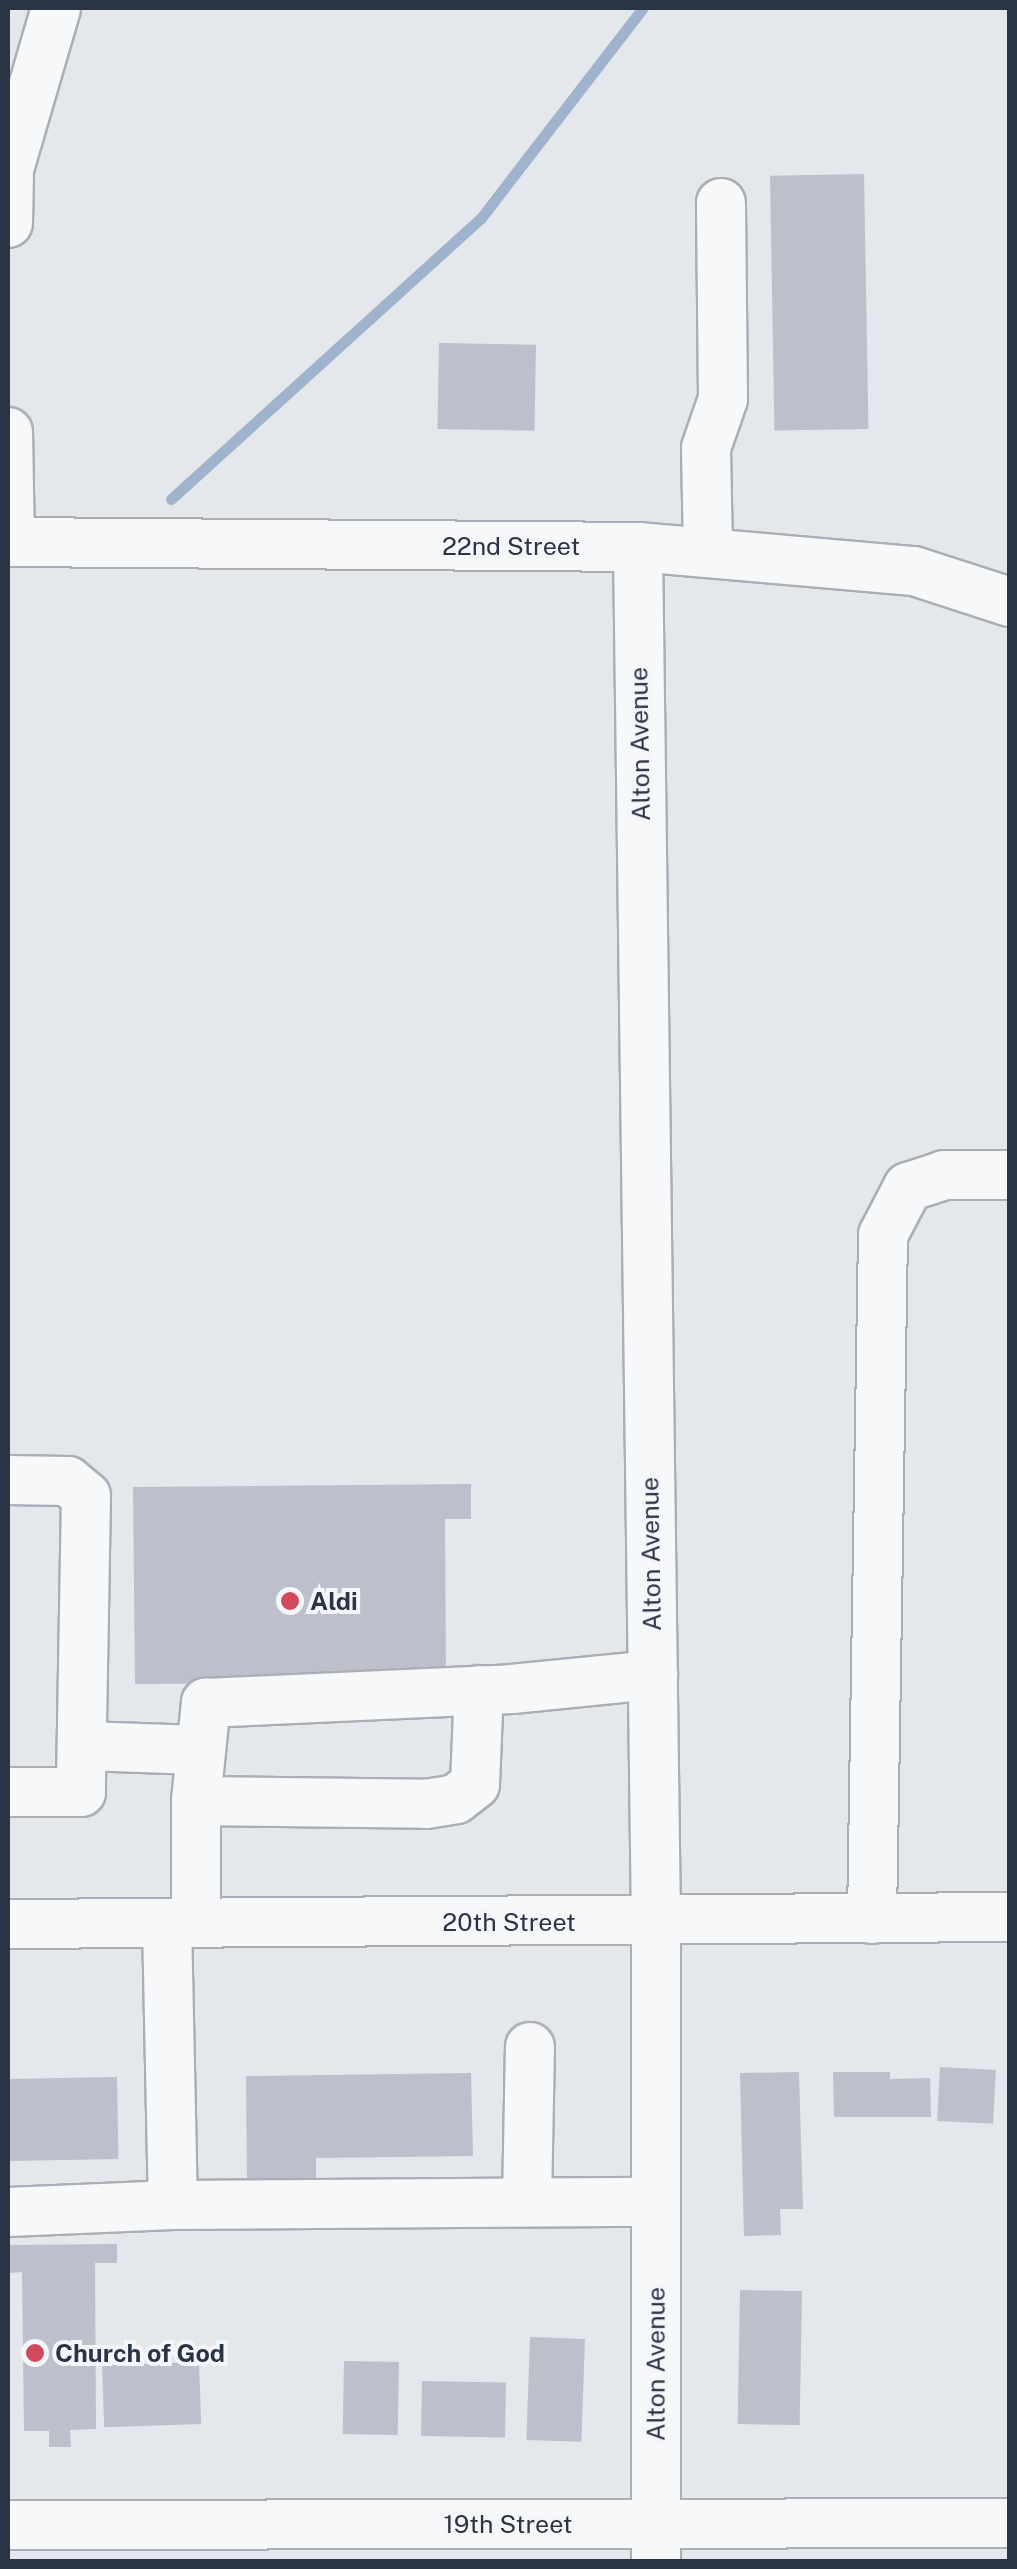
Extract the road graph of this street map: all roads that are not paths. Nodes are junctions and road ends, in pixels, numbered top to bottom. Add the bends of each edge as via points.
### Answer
1 (56, 8) edge
2 (721, 203) dead end
3 (8, 224) edge
4 (8, 432) edge
5 (9, 542) edge
6 (638, 547) junction
7 (708, 553) junction
8 (1010, 602) edge
9 (1010, 1175) edge
10 (8, 1480) edge
11 (652, 1675) junction
12 (478, 1690) junction
13 (84, 1746) junction
14 (199, 1750) junction
15 (8, 1792) edge
16 (196, 1801) junction
17 (1010, 1917) edge
18 (872, 1919) junction
19 (656, 1921) junction
20 (181, 1923) junction
21 (8, 1924) edge
22 (530, 2047) dead end
23 (527, 2201) junction
24 (655, 2202) junction
25 (173, 2205) junction
26 (8, 2212) edge
27 (1010, 2523) edge
28 (8, 2525) edge
29 (656, 2542) edge

1 - 3 street via 9,169
2 - 7 street via 723,399 706,448
4 - 5 street
5 - 6 street, 22nd Street
6 - 7 street, 22nd Street
6 - 11 street, Alton Avenue
7 - 8 street, 22nd Street via 914,571
9 - 18 street via 944,1175 908,1187 883,1235
10 - 13 street via 68,1481 86,1496
11 - 12 street
11 - 19 street, Alton Avenue
12 - 14 street via 206,1704
12 - 16 street via 475,1784 456,1799
13 - 14 street
13 - 15 street via 81,1792
14 - 16 street
16 - 20 street
17 - 18 street, 20th Street
18 - 19 street, 20th Street
19 - 20 street, 20th Street
19 - 24 street, Alton Avenue
20 - 21 street, 20th Street
20 - 25 street
22 - 23 street
23 - 24 street
23 - 25 street
24 - 29 street, Alton Avenue
25 - 26 street
27 - 29 street, 19th Street
28 - 29 street, 19th Street

